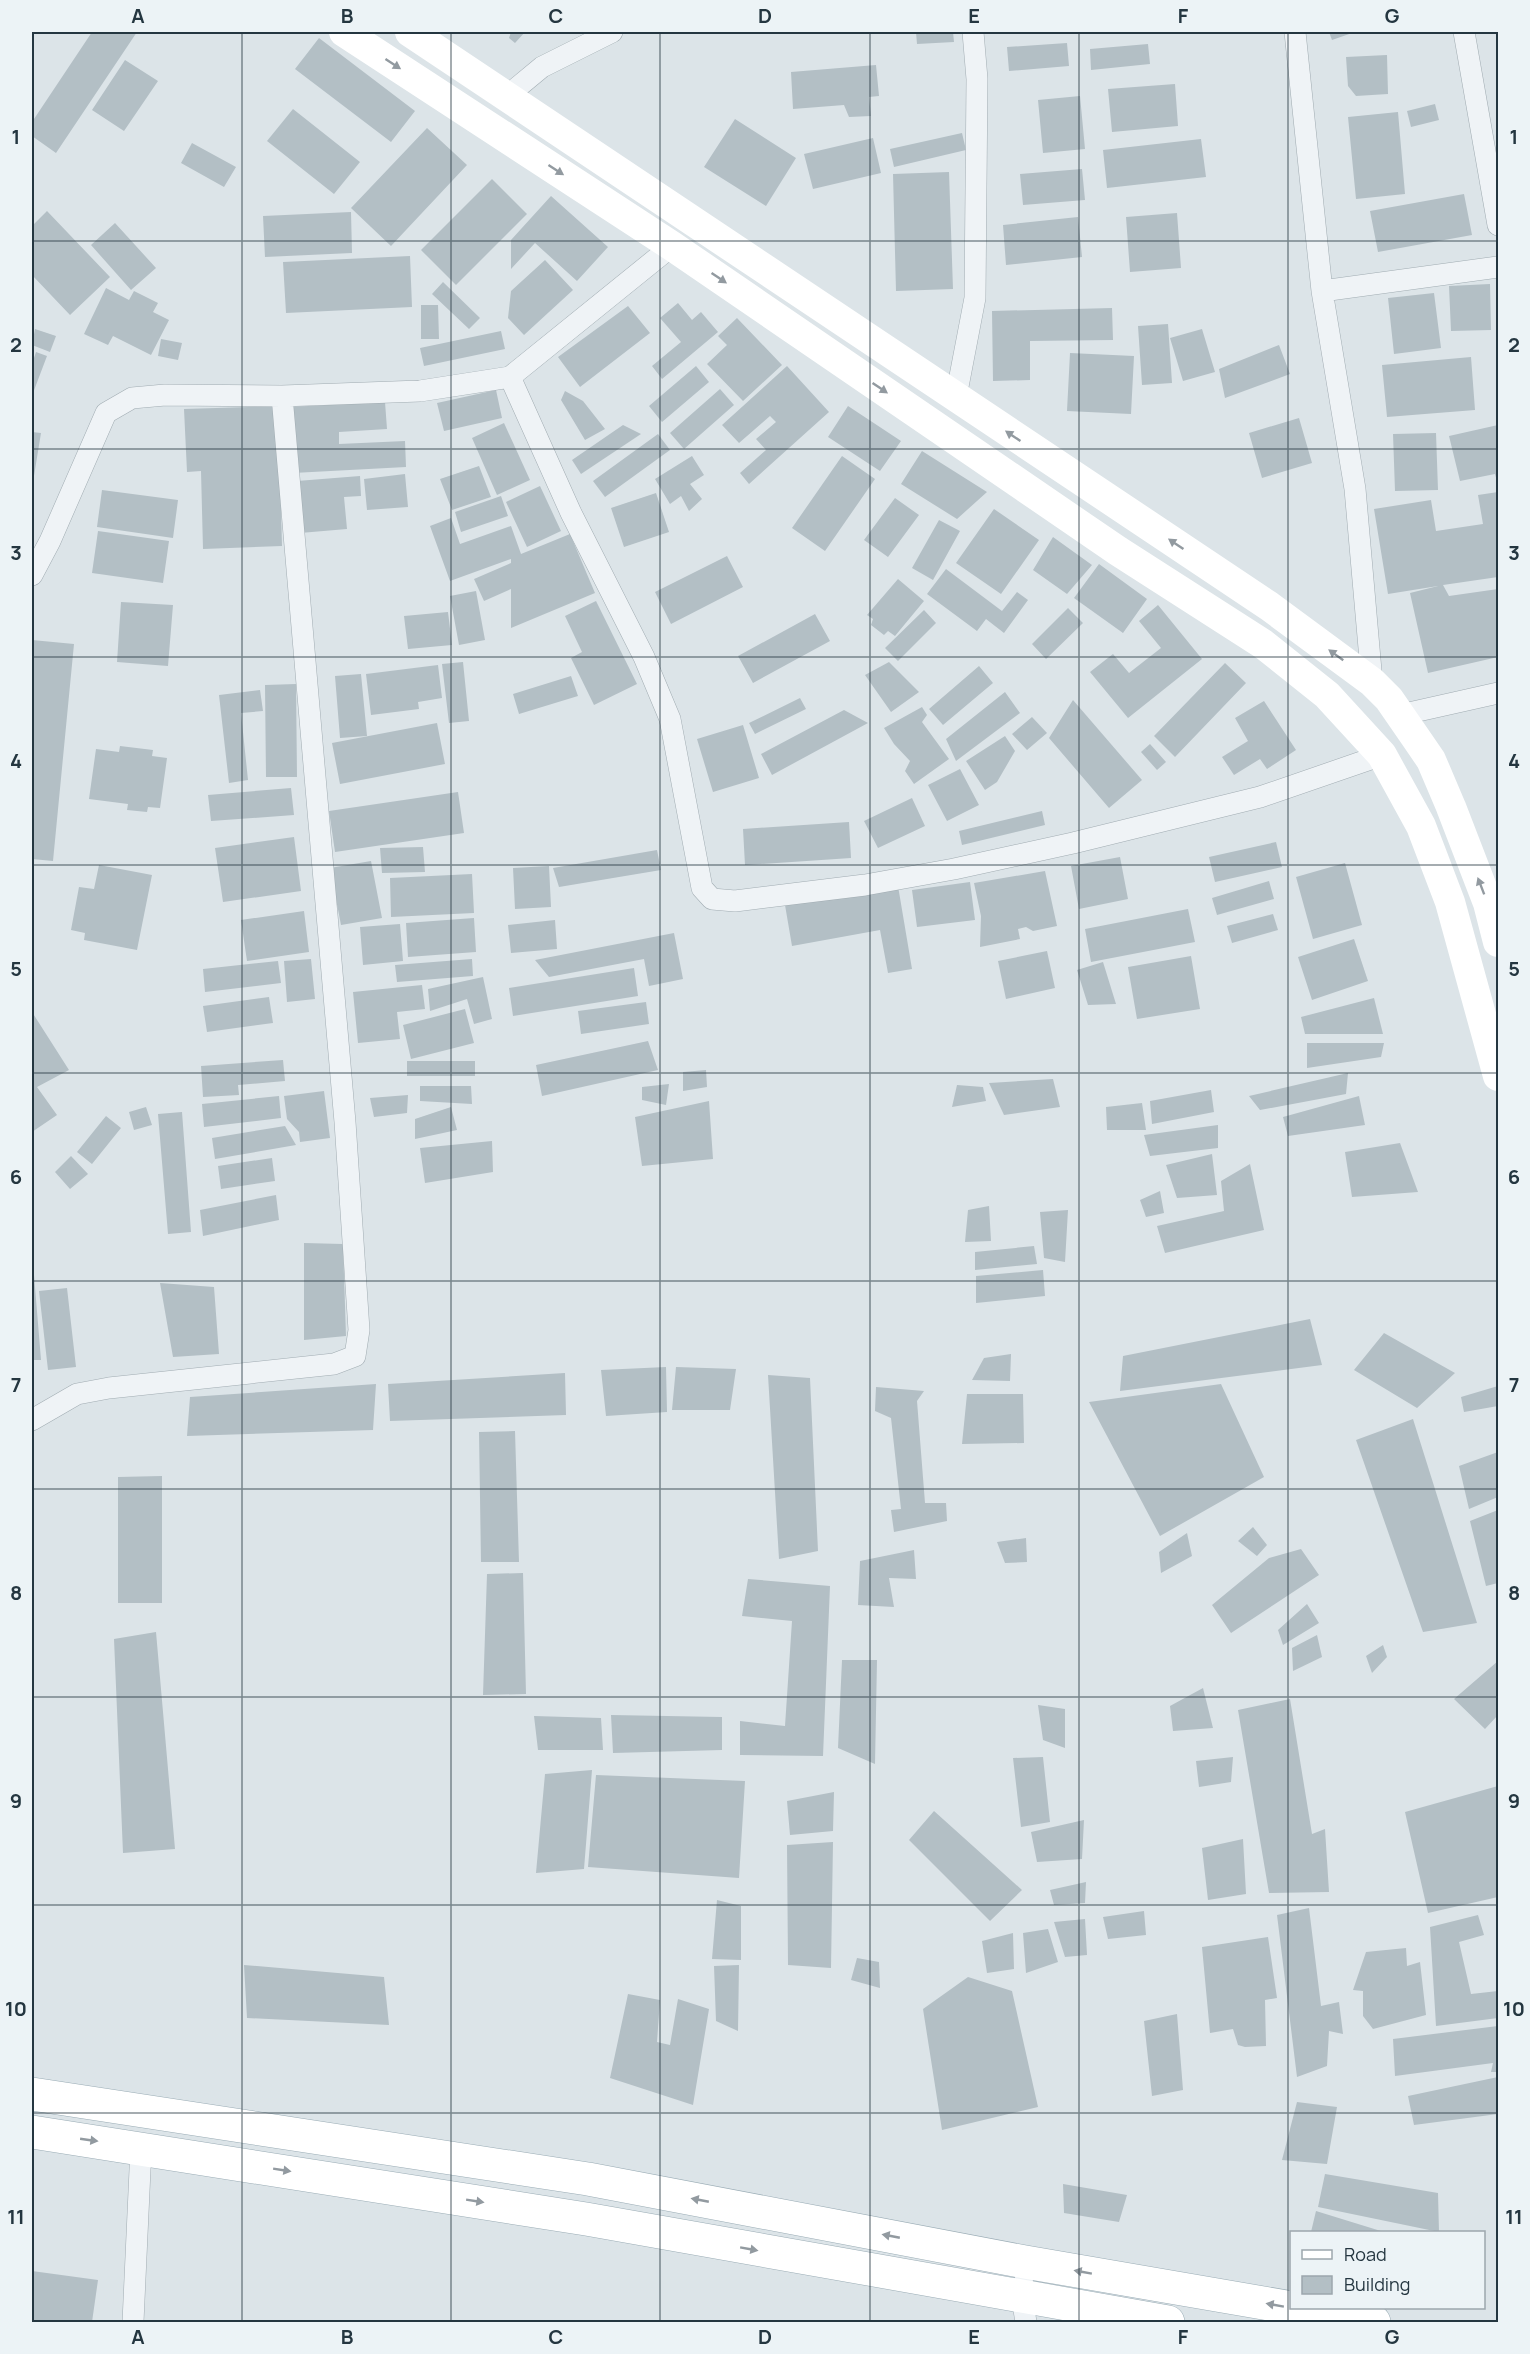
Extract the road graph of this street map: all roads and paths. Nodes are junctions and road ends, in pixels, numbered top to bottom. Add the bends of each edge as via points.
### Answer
1 (344, 32) edge
2 (410, 32) edge
3 (612, 32) edge
4 (973, 32) edge
5 (1295, 32) edge
6 (1464, 32) edge
7 (507, 96) junction
8 (1498, 225) edge
9 (672, 246) junction
10 (1498, 267) edge
11 (1322, 291) junction
12 (510, 377) junction
13 (282, 396) junction
14 (956, 397) junction
15 (32, 575) edge
16 (1372, 682) junction
17 (1498, 693) edge
18 (1400, 715) junction
19 (1382, 755) junction
20 (1498, 942) edge
21 (1498, 1076) edge
22 (32, 1420) edge
23 (32, 2094) edge
24 (32, 2132) edge
25 (141, 2148) junction
26 (1025, 2262) junction
27 (1290, 2308) edge
28 (1298, 2309) edge
29 (1024, 2310) edge
30 (133, 2322) edge
31 (1168, 2322) edge
32 (1374, 2322) edge

1 -> 9 street
2 - 7 street
3 - 7 street via 542,67
4 - 14 street via 977,79 975,297
5 - 11 street
6 - 8 street
7 - 14 street
9 - 12 street
9 -> 19 street via 1118,551 1263,644 1327,695
10 - 11 street
11 - 16 street via 1355,489
12 - 13 street via 420,392
12 - 19 street via 670,719 702,888 712,898 746,900 954,869 1260,797
13 - 15 street via 132,398 106,413
13 - 22 street via 345,1122 359,1330 357,1350 355,1356 334,1364 77,1394
16 -> 14 street via 1269,606
16 - 18 street
17 - 18 street
20 -> 18 street via 1488,903 1431,760
19 - 21 street via 1421,826 1450,902
26 -> 23 main road via 588,2179
24 -> 25 main road
25 -> 29 main road via 586,2219
25 - 30 street
27 -> 26 main road
26 - 29 street
32 -> 28 main road
29 - 31 main road

